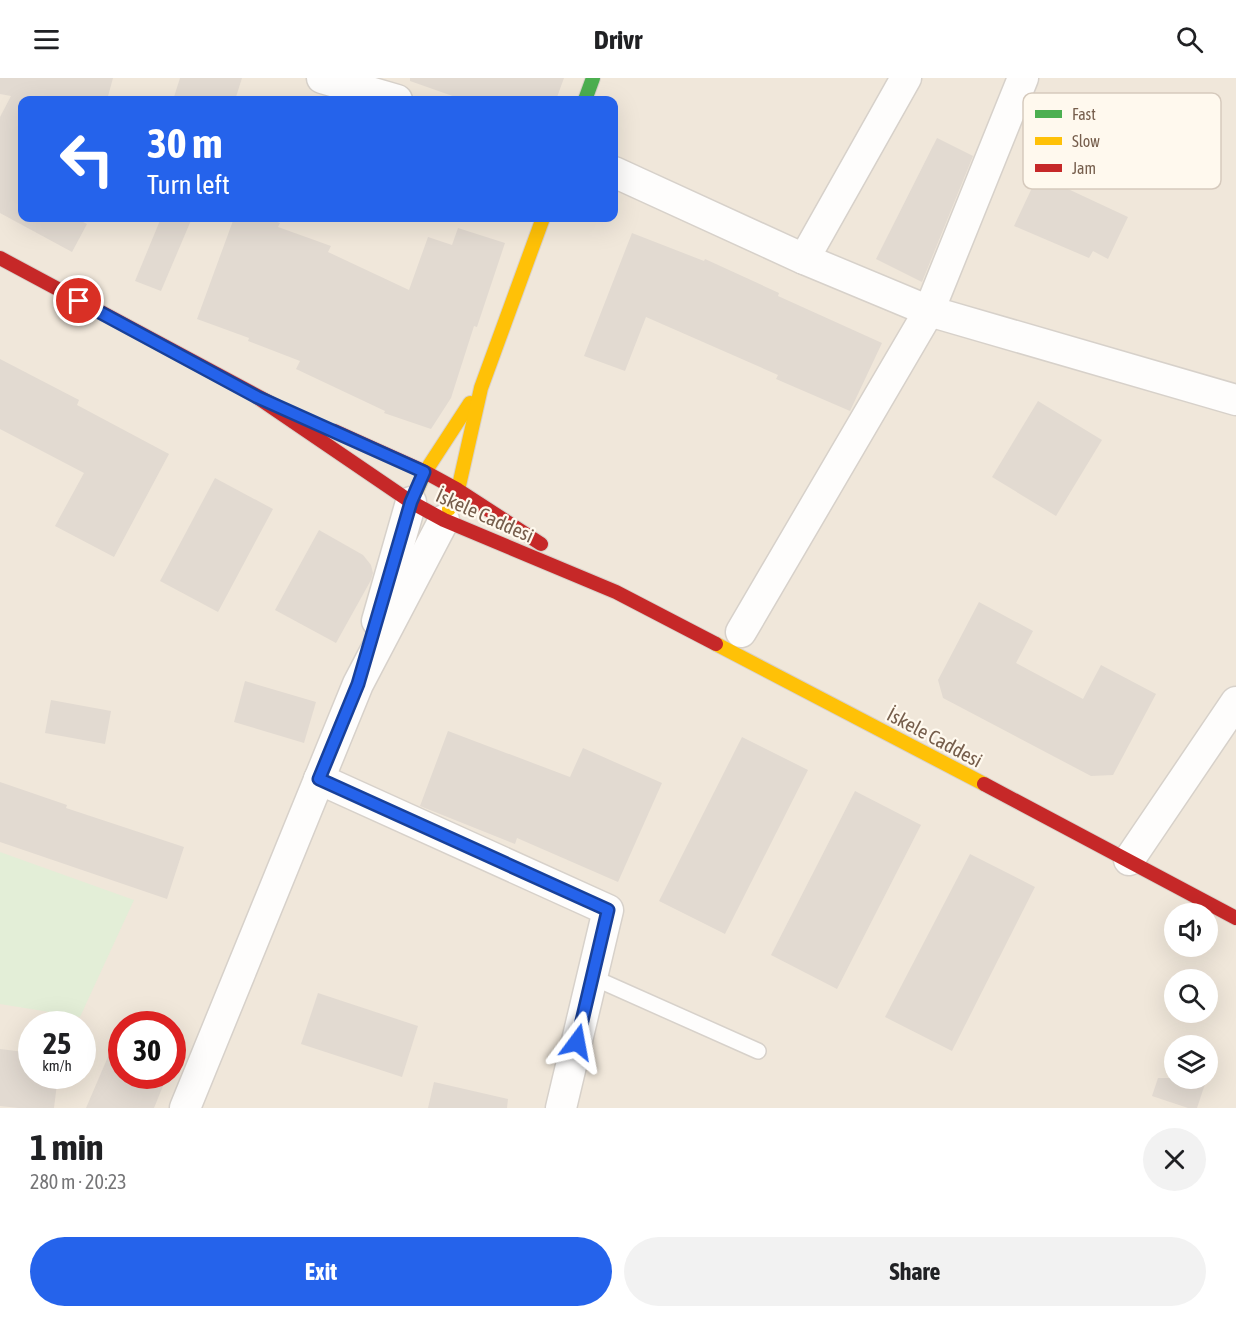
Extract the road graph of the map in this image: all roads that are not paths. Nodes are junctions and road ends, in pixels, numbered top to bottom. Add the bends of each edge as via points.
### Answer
1 (322, 78) edge
2 (593, 78) edge
3 (906, 78) edge
4 (1023, 78) edge
5 (384, 96) edge
6 (586, 96) edge
7 (618, 174) edge
8 (542, 222) edge
9 (0, 258) edge
10 (804, 260) junction
11 (929, 311) junction
12 (481, 387) junction
13 (257, 397) junction
14 (1236, 400) edge
15 (424, 472) junction
16 (458, 490) junction
17 (411, 502) junction
18 (444, 520) junction
19 (615, 592) junction
20 (741, 632) dead end
21 (358, 684) junction
22 (1236, 702) edge
23 (319, 779) junction
24 (1129, 860) junction
25 (1236, 918) edge
26 (592, 977) junction
27 (758, 1051) dead end
28 (185, 1108) edge
29 (561, 1108) edge

1 - 5 street
2 - 6 main road
3 - 10 street
4 - 11 street
7 - 10 street
8 - 12 main road
9 - 13 main road, İskele Caddesi
10 - 11 street
11 - 14 street
11 - 20 street
12 - 15 main road
12 - 16 main road
13 - 15 main road, İskele Caddesi
13 - 17 main road, İskele Caddesi
15 - 16 main road, İskele Caddesi
15 - 17 main road
16 - 18 main road
16 - 19 main road, İskele Caddesi
17 - 18 main road, İskele Caddesi
17 - 21 street
18 - 19 main road, İskele Caddesi
18 - 21 street
19 - 24 main road, İskele Caddesi
21 - 23 street
22 - 24 street
23 - 26 street via 608,910
23 - 28 street
24 - 25 main road, İskele Caddesi
26 - 27 lane
26 - 29 street

